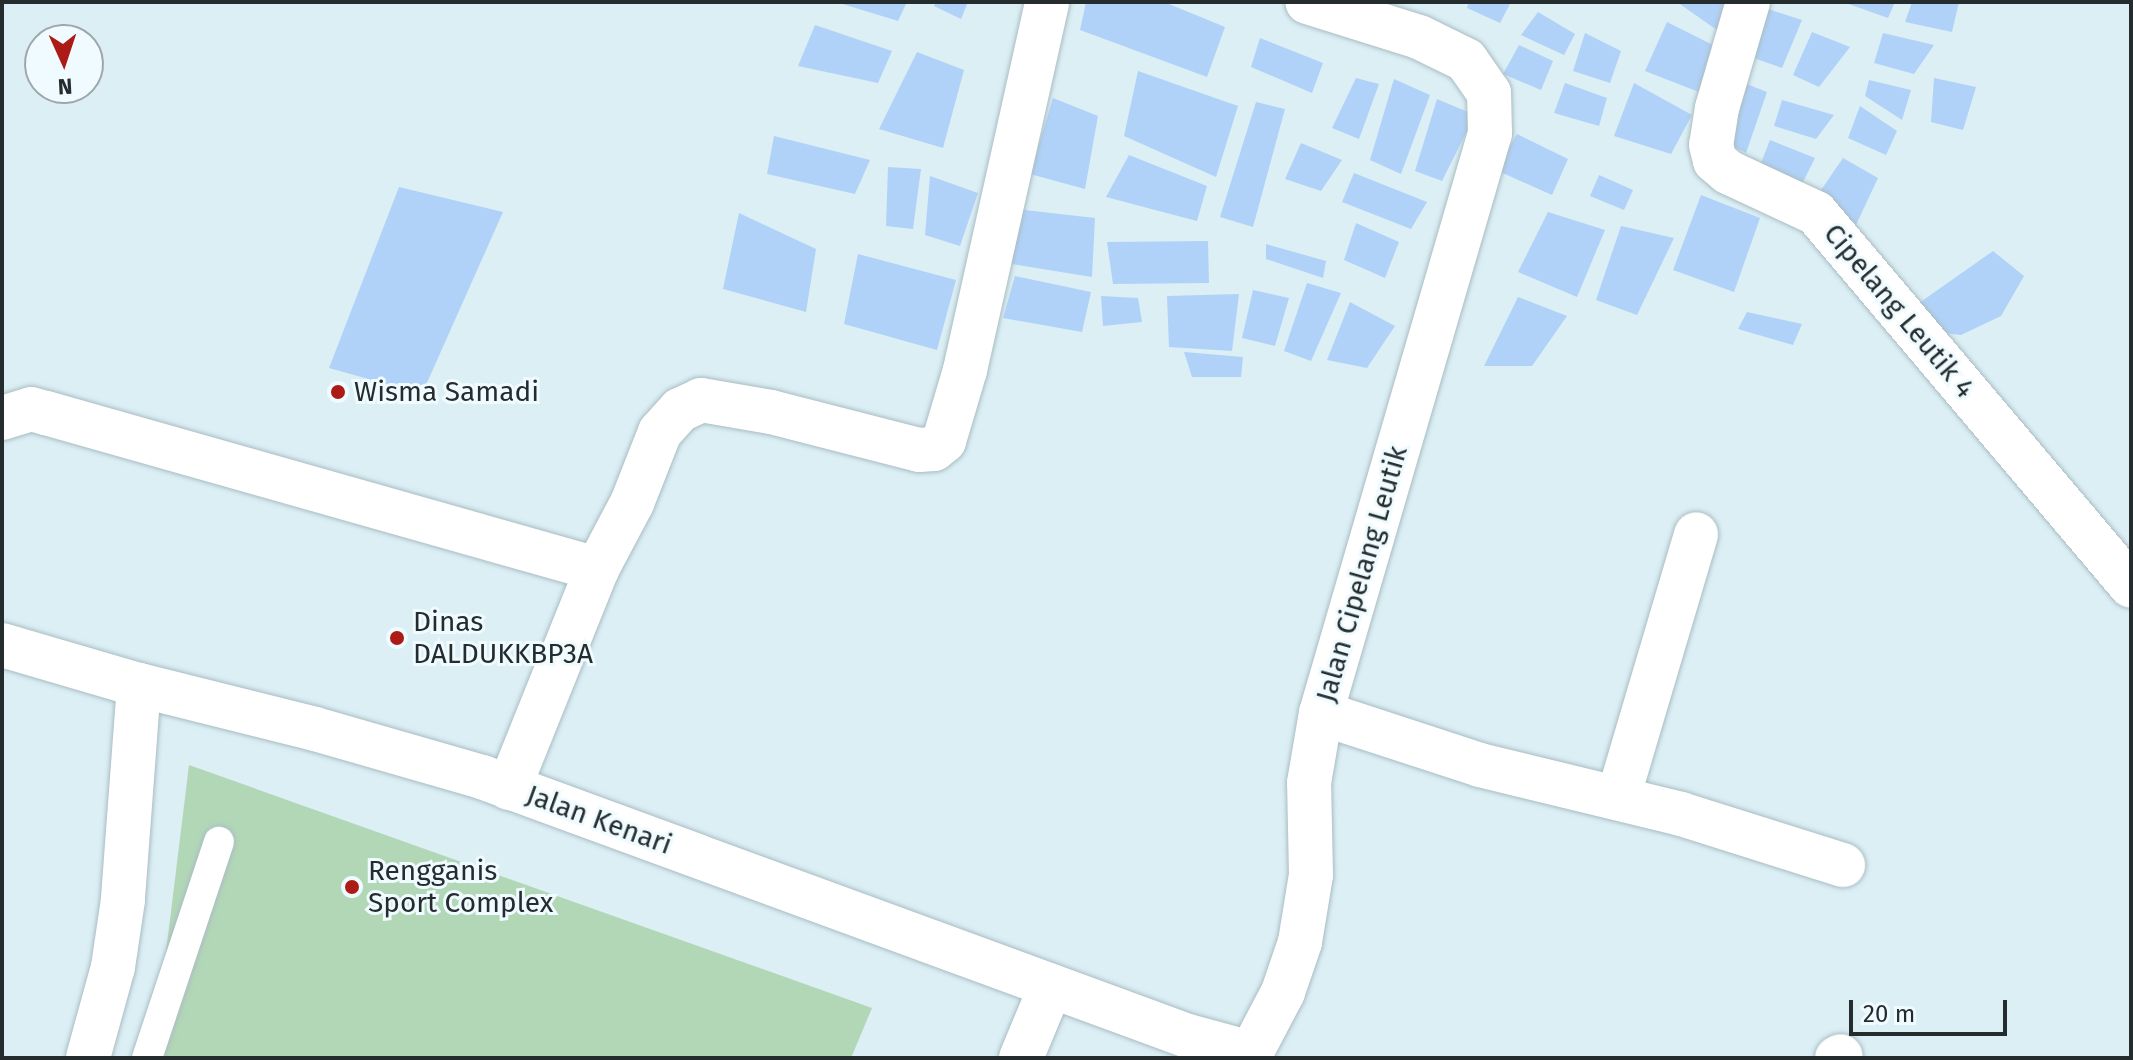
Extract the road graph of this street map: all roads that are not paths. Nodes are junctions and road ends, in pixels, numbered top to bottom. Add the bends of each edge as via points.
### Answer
1 (1047, 2) edge
2 (1307, 2) edge
3 (1748, 2) edge
4 (2, 418) edge
5 (1696, 534) dead end
6 (597, 569) junction
7 (2131, 586) edge
8 (2, 645) edge
9 (139, 685) junction
10 (1321, 713) junction
11 (509, 788) junction
12 (1618, 798) junction
13 (219, 842) dead end
14 (1843, 865) dead end
15 (1051, 986) junction
16 (1253, 1056) edge
17 (88, 1058) edge
18 (147, 1058) edge
19 (1021, 1058) edge

1 - 6 street via 972,343 944,441 934,449 919,450 701,400 680,410 660,432 632,503
2 - 10 street, Jalan Cipelang Leutik via 1419,37 1466,60 1489,93 1490,133
3 - 7 street, Cipelang Leutik 4 via 1717,108 1711,145 1715,161 1816,213
4 - 6 street via 31,409
5 - 12 street
6 - 11 street
8 - 9 street, Jalan Kenari
9 - 11 street, Jalan Kenari via 315,729
9 - 17 street via 121,913 113,967
10 - 12 street via 1480,765
10 - 16 street, Jalan Cipelang Leutik via 1309,783 1311,875 1300,942
11 - 15 street, Jalan Kenari
12 - 14 street
13 - 18 lane
15 - 16 street, Jalan Cipelang Leutik
15 - 19 street

